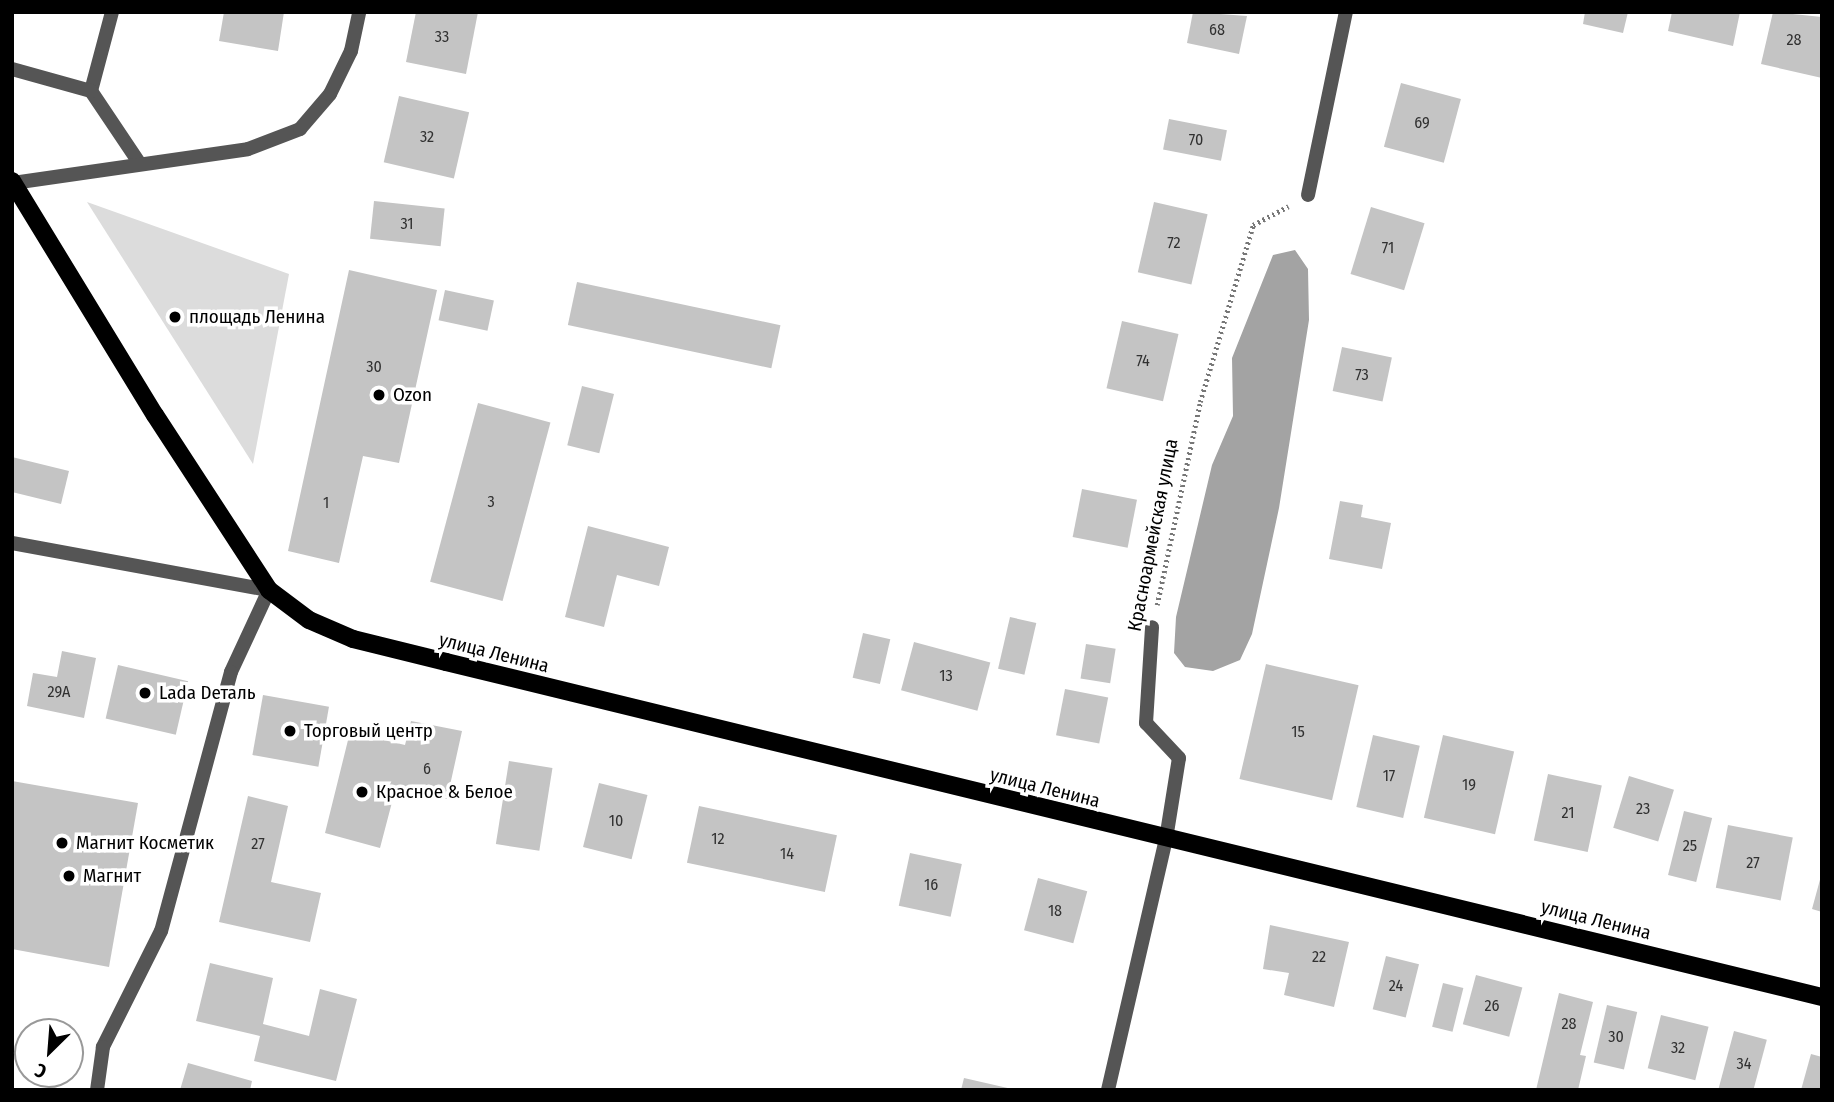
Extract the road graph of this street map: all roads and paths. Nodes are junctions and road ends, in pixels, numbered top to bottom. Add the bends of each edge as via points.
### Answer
1 (112, 12) edge
2 (359, 12) edge
3 (1346, 12) edge
4 (12, 69) edge
5 (92, 91) junction
6 (140, 163) junction
7 (13, 182) edge
8 (1308, 195) joint
9 (12, 543) edge
10 (269, 590) junction
11 (1152, 627) joint
12 (1166, 839) junction
13 (1822, 997) edge
14 (97, 1090) edge
15 (1108, 1090) edge

1 - 5 street
2 - 6 street via 351,51 330,94 300,129 248,149
3 - 8 street
4 - 5 street
5 - 6 street
6 - 7 street
7 - 10 main road
8 - 11 path, Красноармейская улица via 1254,225 1200,402
9 - 10 street
10 - 12 main road, улица Ленина via 309,620 353,639
10 - 14 street via 231,672 161,931 103,1046
11 - 12 street, Красноармейская улица via 1146,723 1179,758
12 - 13 main road, улица Ленина
12 - 15 street, Красноармейская улица

